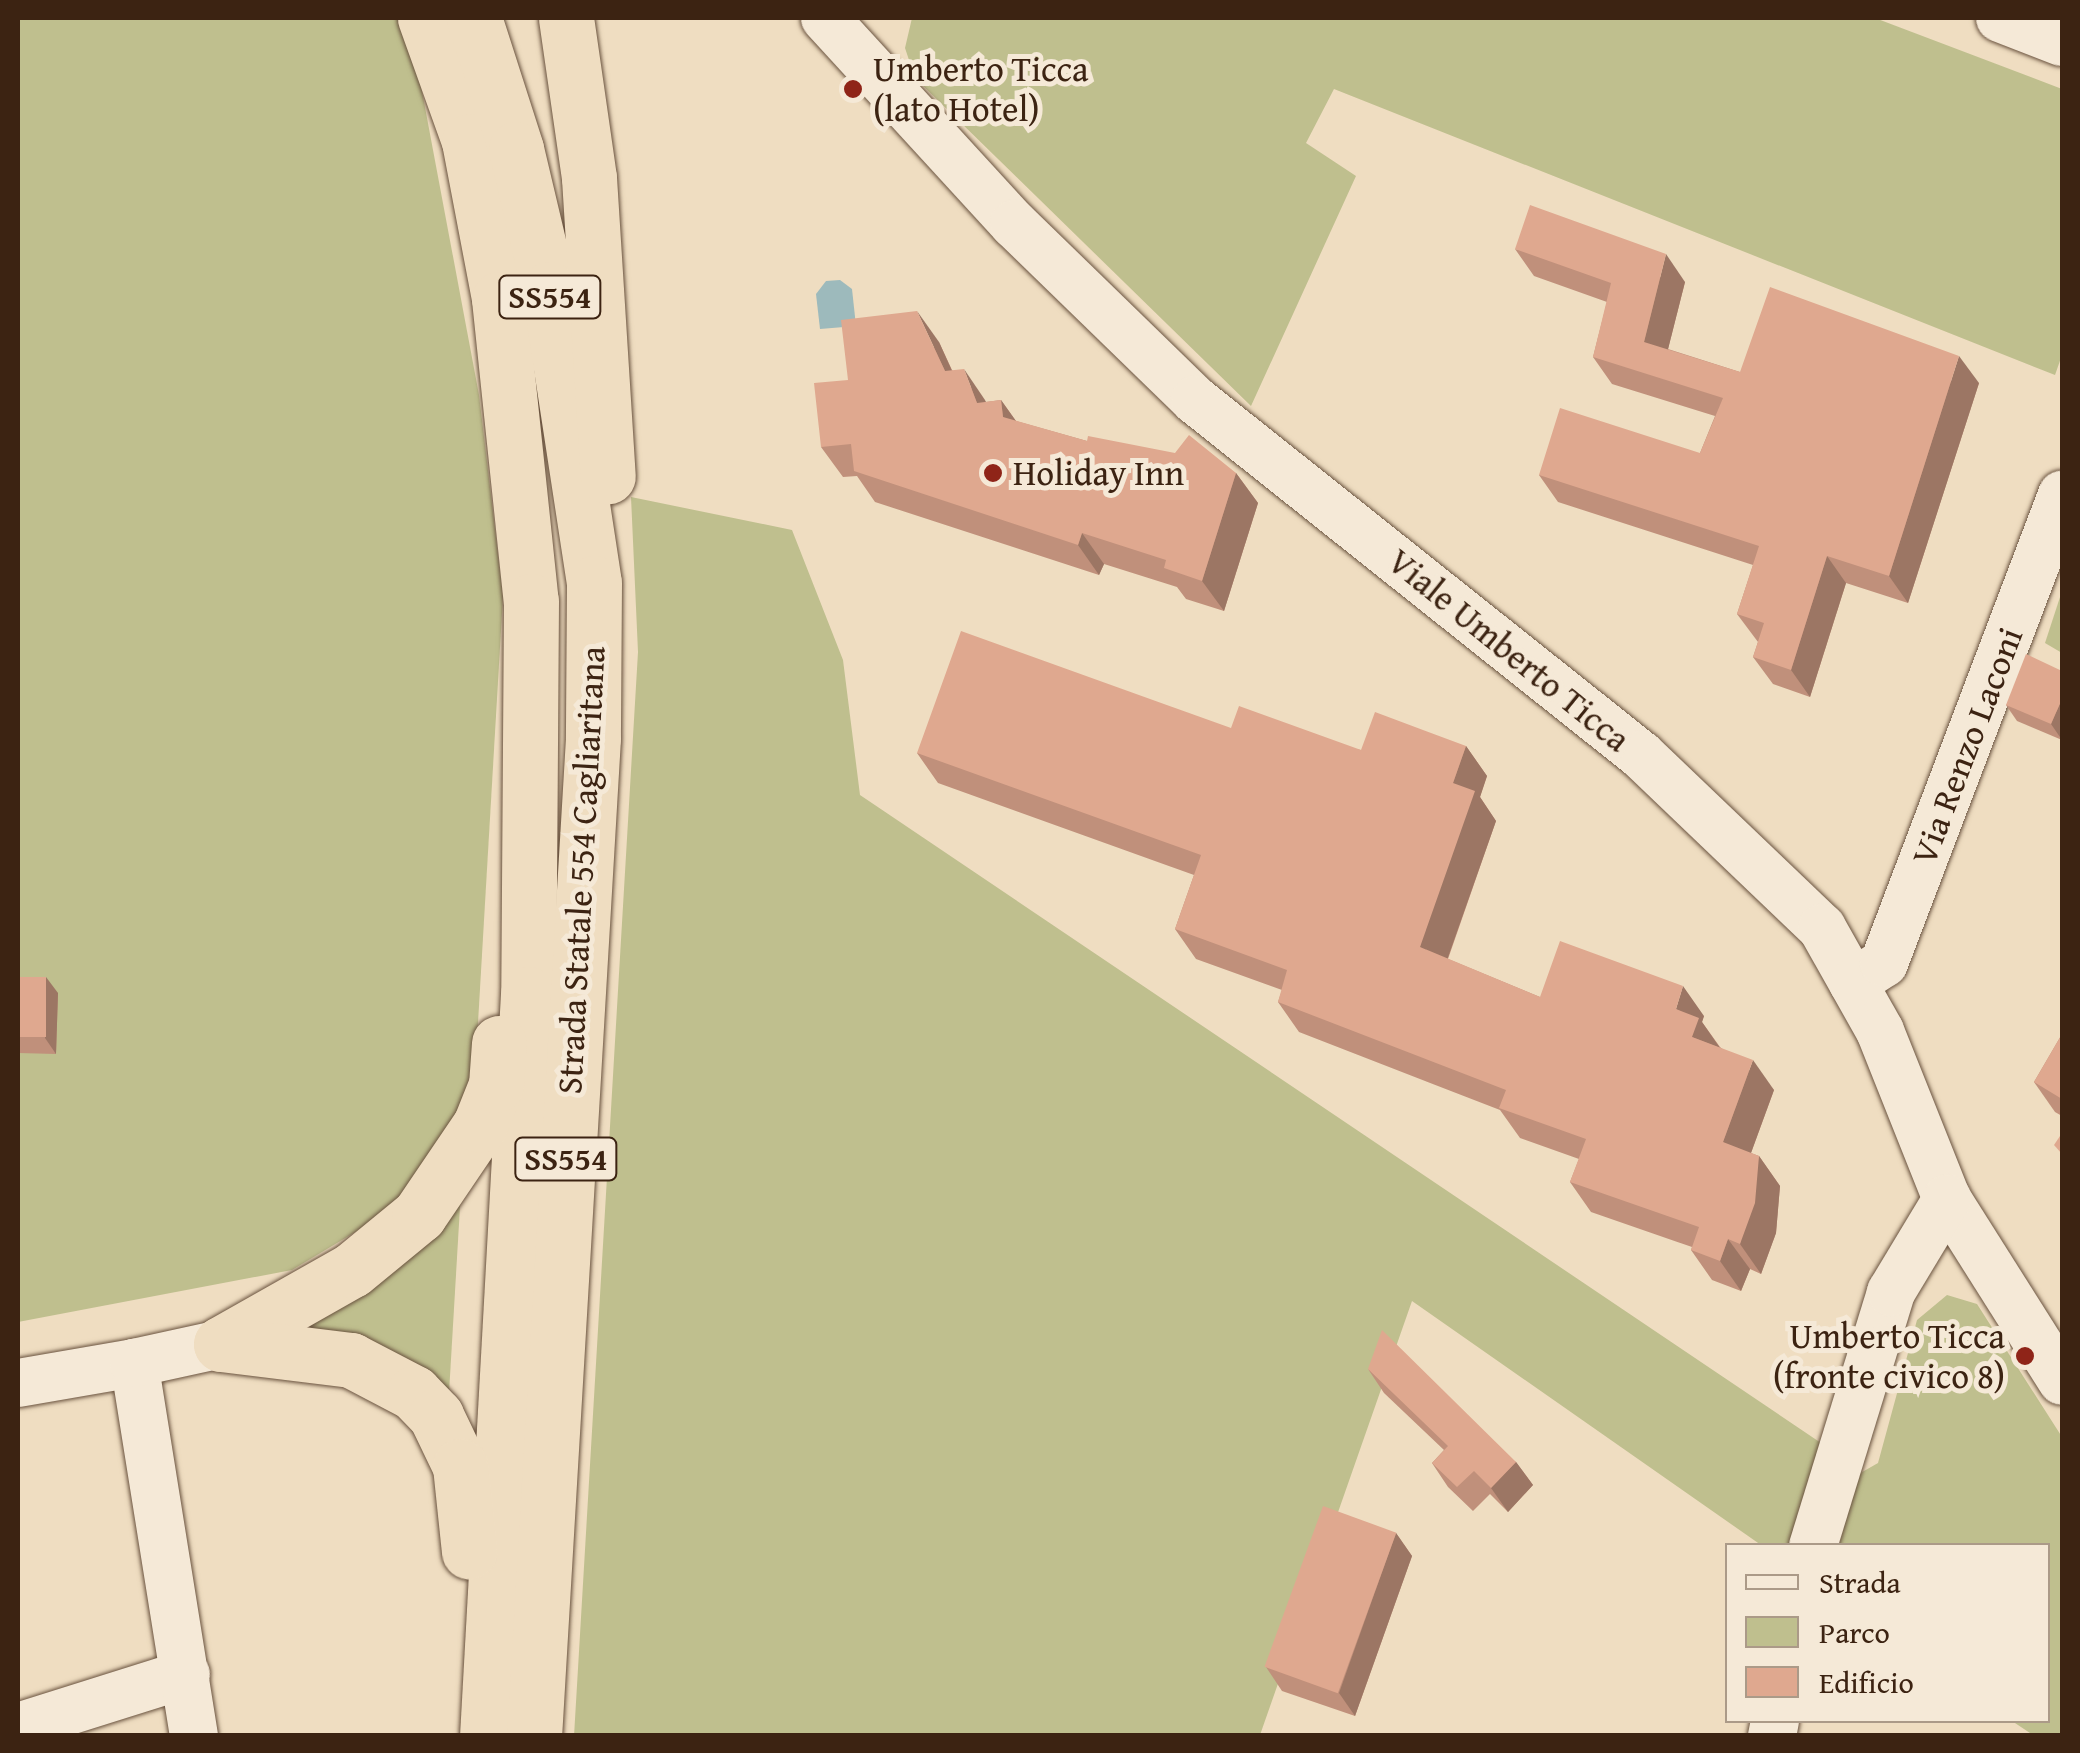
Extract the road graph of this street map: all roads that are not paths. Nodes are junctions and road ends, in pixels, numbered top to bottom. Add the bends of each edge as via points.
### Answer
1 (424, 18) edge
2 (474, 18) edge
3 (566, 18) edge
4 (825, 18) edge
5 (2000, 18) edge
6 (2062, 42) edge
7 (2062, 496) edge
8 (594, 583) junction
9 (1854, 983) junction
10 (528, 994) junction
11 (1947, 1199) junction
12 (221, 1344) junction
13 (134, 1363) junction
14 (2062, 1381) edge
15 (18, 1383) edge
16 (1814, 1541) edge
17 (496, 1592) junction
18 (186, 1674) junction
19 (18, 1726) edge
20 (194, 1736) edge
21 (487, 1736) edge
22 (534, 1736) edge

1 - 10 highway, Strada Statale 554 Cagliaritana / SS554 via 469,141 499,299 531,601
2 - 8 highway, Strada Statale 554 Cagliaritana / SS554 via 516,149 549,289
3 - 8 highway via 589,178 610,463
4 - 9 street, Viale Umberto Ticca via 1014,224 1195,400 1641,755 1822,928
5 - 6 street
7 - 9 street, Via Renzo Laconi via 1884,963
8 - 22 highway, Strada Statale 554 Cagliaritana / SS554 via 593,738
9 - 11 street, Viale Umberto Ticca
10 - 12 highway via 501,1013 496,1085 460,1159 419,1215 352,1270
10 - 17 highway, Strada Statale 554 Cagliaritana / SS554
11 - 14 street, Viale Umberto Ticca
11 - 16 street via 1891,1292
12 - 13 street
12 - 17 highway via 351,1360 414,1393 451,1442 465,1488 470,1566
13 - 15 street
13 - 18 street
17 - 21 highway, Strada Statale 554 Cagliaritana / SS554
18 - 19 street
18 - 20 street

